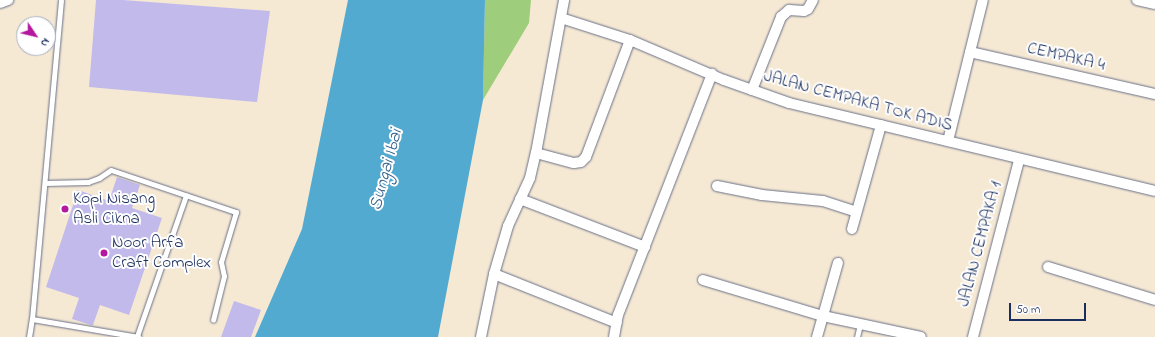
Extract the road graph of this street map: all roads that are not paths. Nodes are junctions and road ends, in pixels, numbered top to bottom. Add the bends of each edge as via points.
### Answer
1 (8, 0) edge
2 (61, 0) edge
3 (564, 0) edge
4 (814, 0) edge
5 (983, 0) edge
6 (1137, 0) edge
7 (0, 3) edge
8 (1155, 4) edge
9 (561, 18) junction
10 (630, 40) junction
11 (970, 52) junction
12 (712, 74) junction
13 (748, 88) junction
14 (1155, 94) edge
15 (880, 125) junction
16 (948, 141) junction
17 (536, 153) junction
18 (1019, 160) junction
19 (45, 184) junction
20 (717, 186) dead end
21 (1155, 192) edge
22 (186, 195) junction
23 (520, 199) junction
24 (856, 212) junction
25 (852, 229) dead end
26 (649, 237) junction
27 (838, 264) dead end
28 (1048, 267) dead end
29 (494, 274) junction
30 (703, 280) dead end
31 (1155, 300) edge
32 (823, 316) junction
33 (32, 319) junction
34 (213, 320) dead end
35 (617, 323) junction
36 (860, 324) junction
37 (900, 334) edge
38 (137, 336) edge
39 (617, 336) edge
40 (29, 337) edge
41 (480, 337) edge
42 (817, 337) edge
43 (857, 337) edge
44 (921, 337) edge
45 (973, 337) edge

1 - 7 street
2 - 19 lane
3 - 9 street
4 - 13 street via 808,9 789,10 781,17
5 - 11 street
6 - 8 street
9 - 10 street, JALAN CEMPAKA TOK ADIS
9 - 17 street
10 - 12 street, JALAN CEMPAKA TOK ADIS
10 - 17 street via 586,158 574,163
11 - 14 street, CEMPAKA 4
11 - 16 street
12 - 13 street, JALAN CEMPAKA TOK ADIS
12 - 26 street
13 - 15 street, JALAN CEMPAKA TOK ADIS via 789,103
15 - 16 street, JALAN CEMPAKA TOK ADIS
15 - 24 street
16 - 18 street, JALAN CEMPAKA TOK ADIS
17 - 23 street via 528,183
18 - 21 street, JALAN CEMPAKA TOK ADIS
18 - 45 street, JALAN CEMPAKA 1
19 - 22 lane via 88,182 111,170
19 - 33 lane
20 - 24 street via 762,196 814,199
22 - 34 lane via 236,212 221,262 224,276
22 - 38 lane
23 - 26 street
23 - 29 street via 508,226
24 - 25 street
26 - 35 street
27 - 32 street
28 - 31 street
29 - 35 street
29 - 41 street
30 - 32 street
32 - 36 street
32 - 42 street
33 - 38 lane
33 - 40 lane
35 - 39 street
36 - 37 street
36 - 43 lane
37 - 44 street

